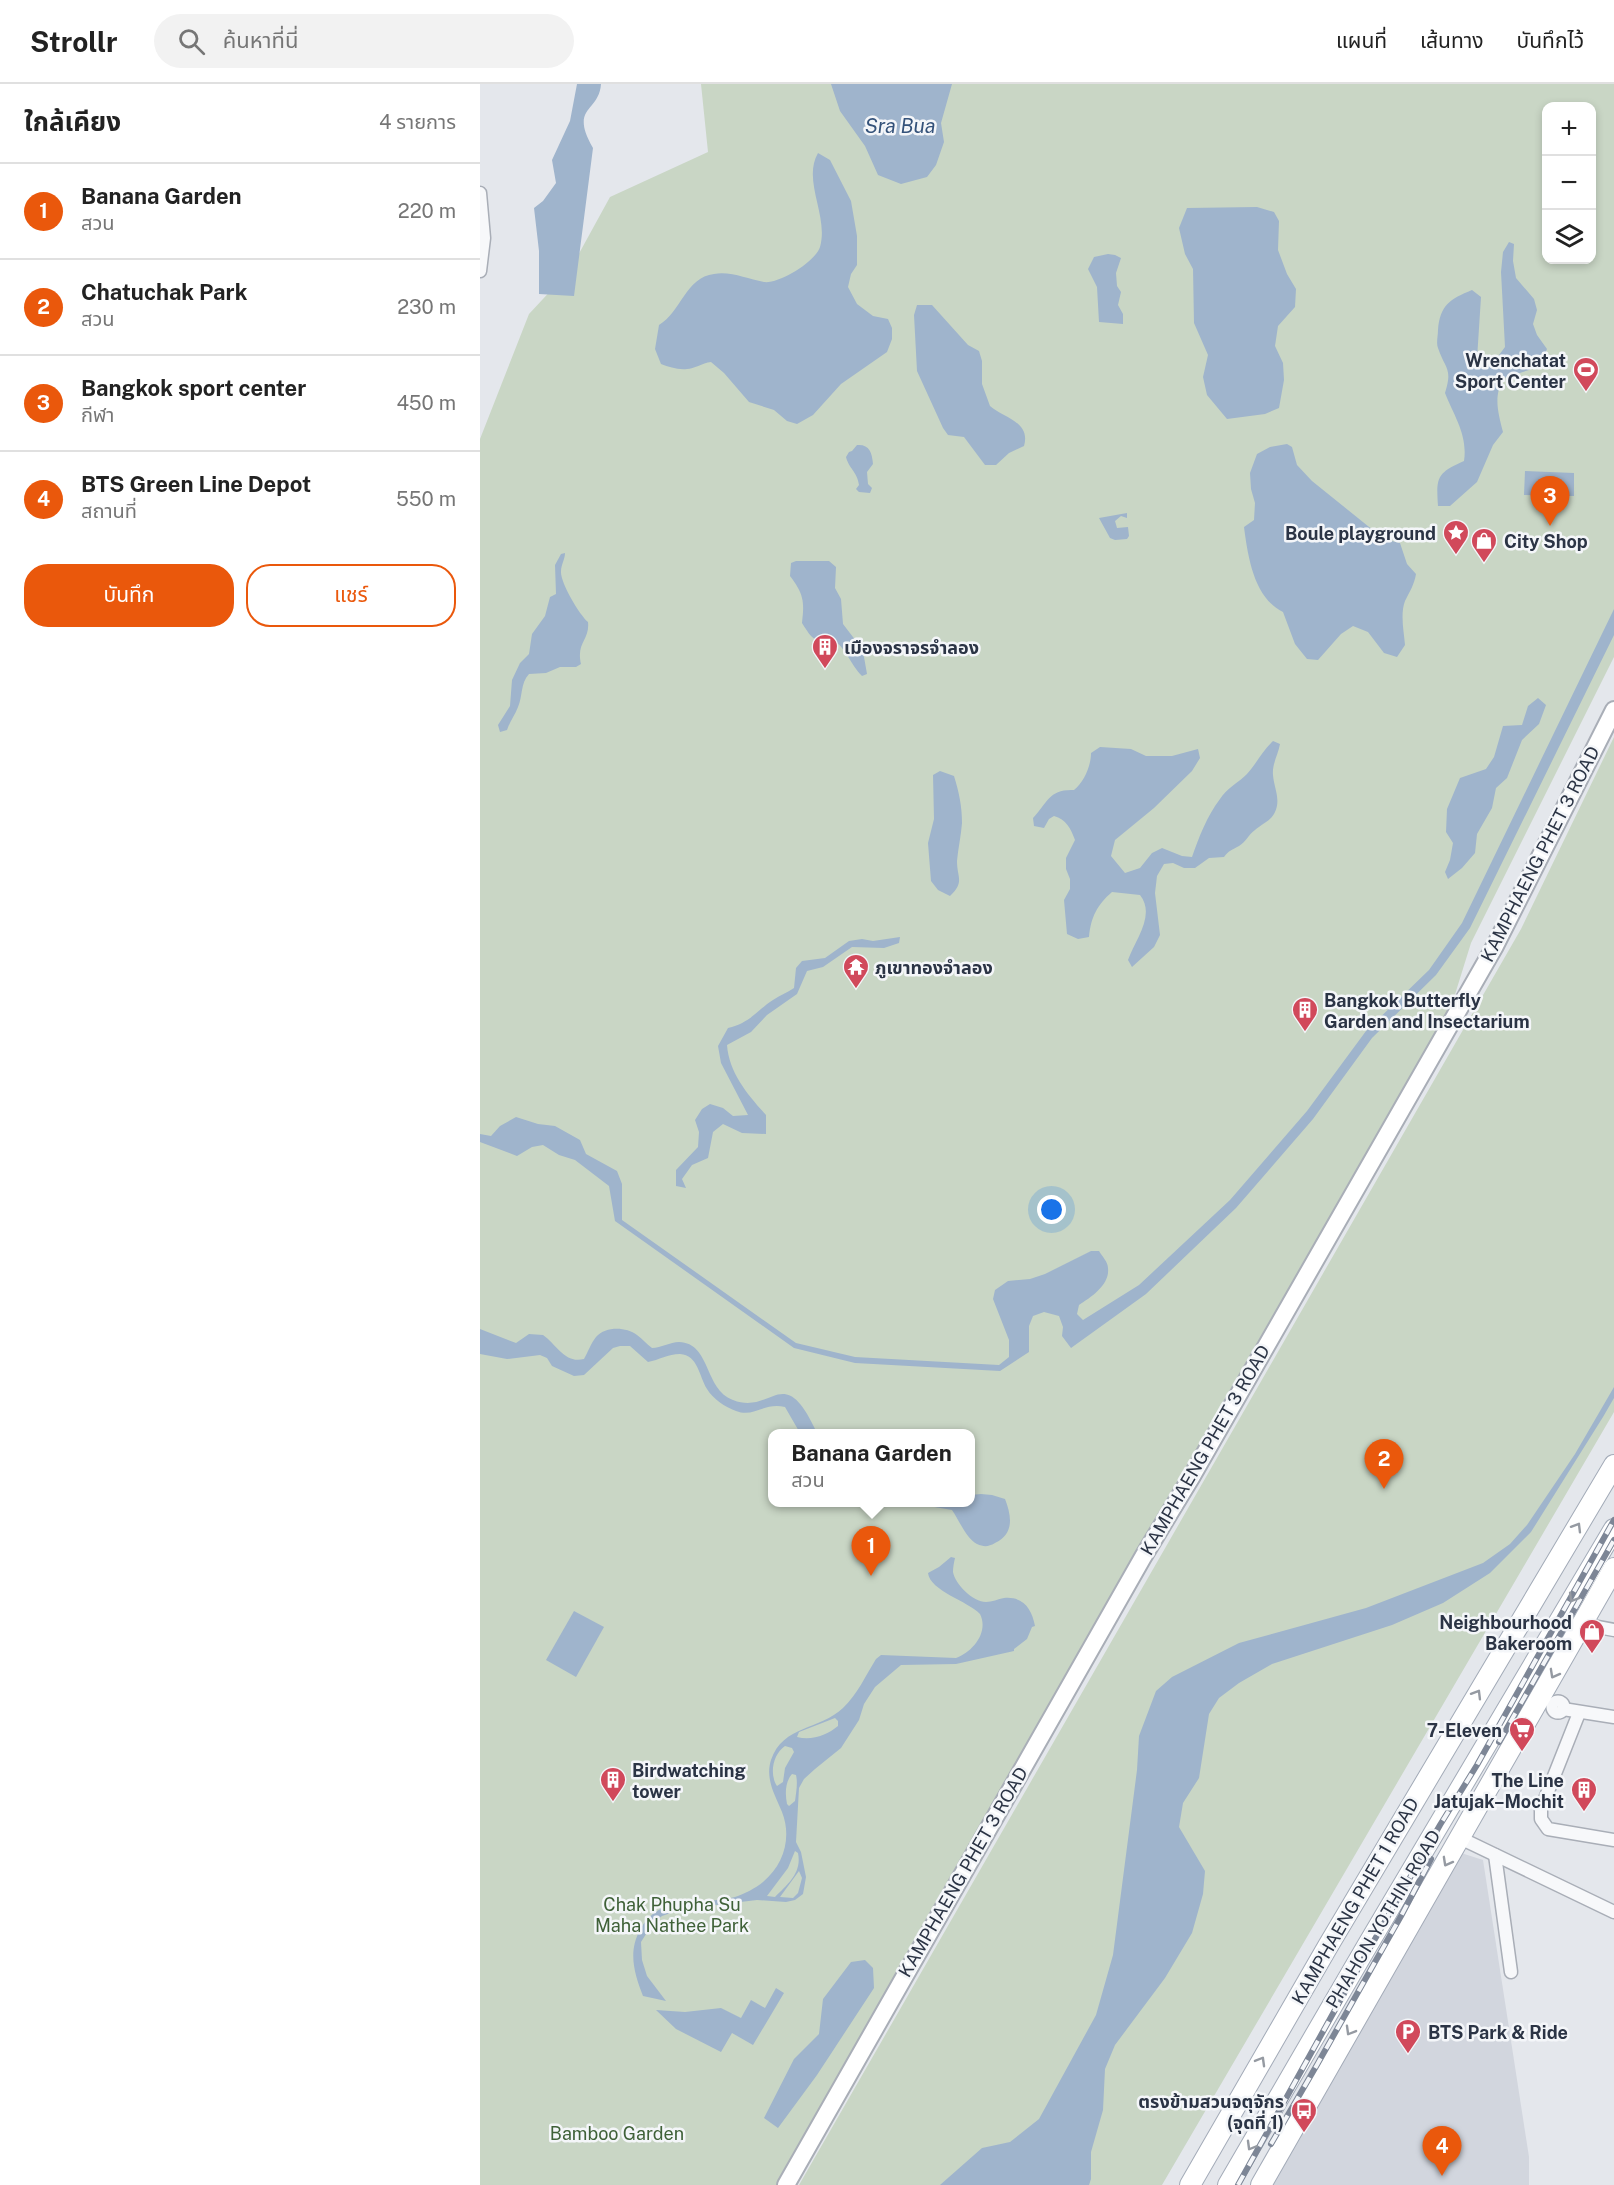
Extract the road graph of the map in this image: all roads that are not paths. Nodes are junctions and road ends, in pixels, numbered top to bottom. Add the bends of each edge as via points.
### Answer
1 (480, 193) edge
2 (480, 271) edge
3 (1614, 710) edge
4 (1614, 1465) edge
5 (1614, 1529) edge
6 (1614, 1568) edge
7 (1582, 1624) junction
8 (1614, 1630) edge
9 (1552, 1704) junction
10 (1579, 1713) junction
11 (1614, 1718) edge
12 (1460, 1838) junction
13 (1614, 1840) edge
14 (1494, 1855) junction
15 (1614, 1912) edge
16 (1511, 1972) dead end
17 (786, 2185) edge
18 (1190, 2185) edge
19 (1228, 2185) edge
20 (1262, 2185) edge

1 - 2 street via 484,238
3 - 17 street, KAMPHAENG PHET 3 ROAD via 1494,946
18 -> 4 main road, KAMPHAENG PHET 1 ROAD
5 -> 19 main road, PHAHON YOTHIN ROAD
6 - 7 main road, PHAHON YOTHIN ROAD
7 - 8 street
7 -> 9 main road, PHAHON YOTHIN ROAD
9 - 10 street
9 - 12 main road, PHAHON YOTHIN ROAD
10 - 11 street
10 - 13 street via 1540,1809 1541,1819 1548,1829
12 - 14 street
12 -> 20 main road, PHAHON YOTHIN ROAD
14 - 15 street
14 - 16 street

